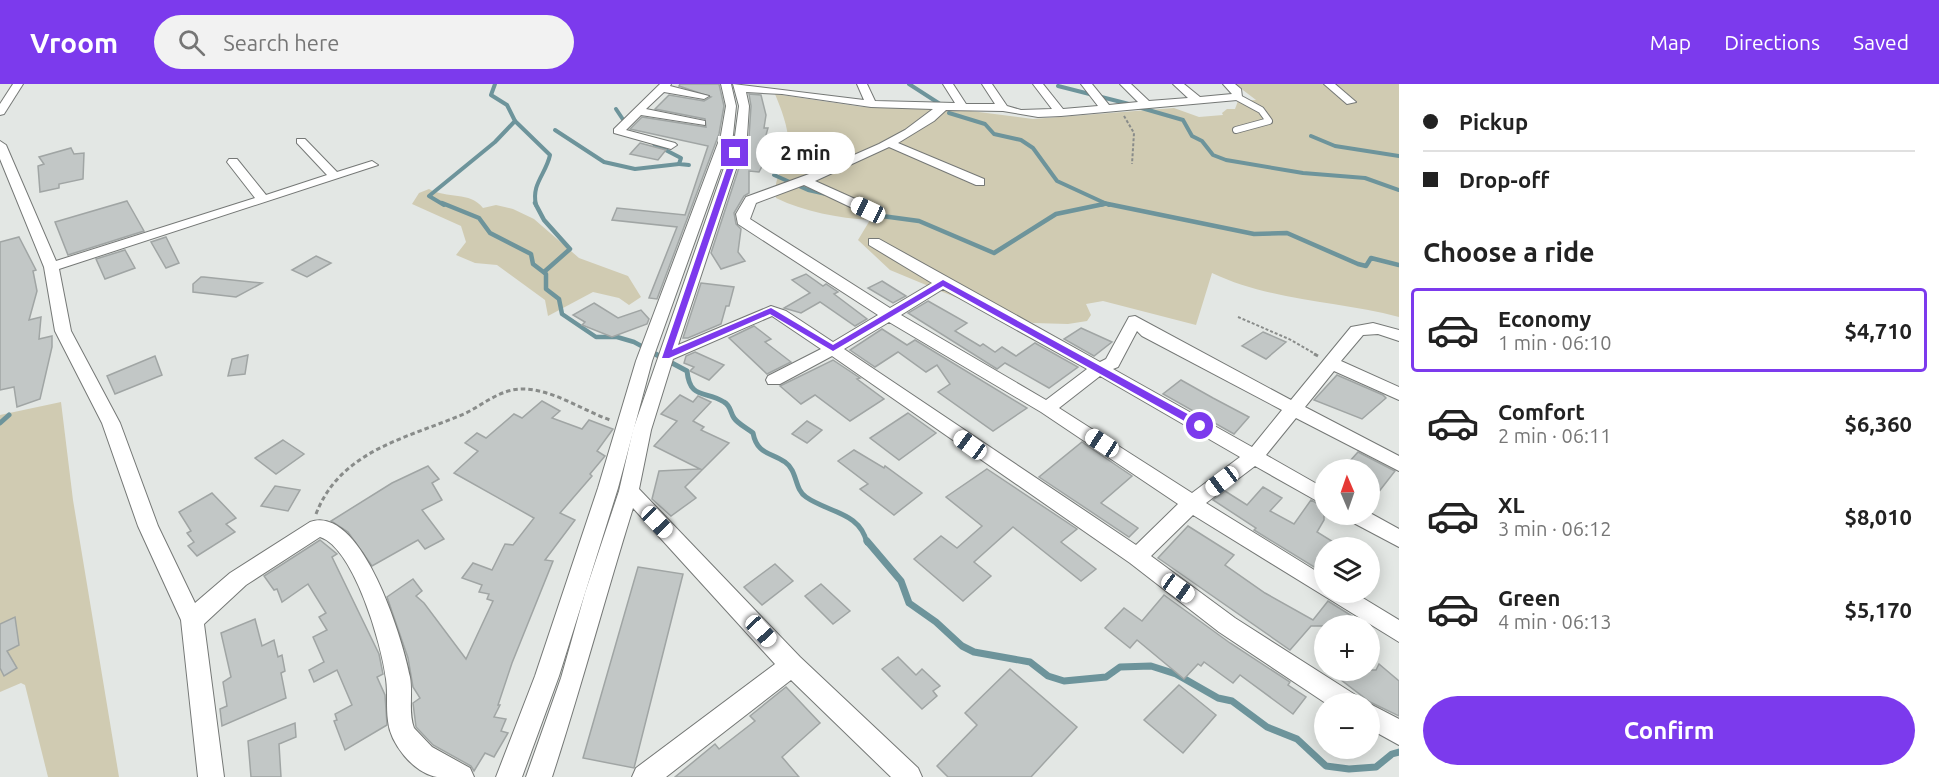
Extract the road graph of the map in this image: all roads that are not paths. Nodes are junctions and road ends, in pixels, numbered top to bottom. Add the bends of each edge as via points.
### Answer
1 (18, 84) edge
2 (726, 84) edge
3 (810, 84) edge
4 (862, 84) edge
5 (948, 84) edge
6 (987, 84) edge
7 (1038, 84) edge
8 (1086, 84) edge
9 (1125, 84) edge
10 (1178, 84) edge
11 (1228, 84) edge
12 (1329, 84) edge
13 (664, 86) edge
14 (739, 86) edge
15 (704, 96) dead end
16 (814, 96) junction
17 (1238, 97) junction
18 (1200, 102) junction
19 (1351, 102) dead end
20 (871, 104) junction
21 (944, 105) junction
22 (1148, 106) junction
23 (963, 107) junction
24 (1003, 108) junction
25 (1113, 109) junction
26 (638, 111) junction
27 (0, 112) edge
28 (1061, 113) junction
29 (701, 123) dead end
30 (1236, 130) dead end
31 (301, 141) dead end
32 (887, 142) junction
33 (0, 145) edge
34 (671, 145) dead end
35 (233, 162) dead end
36 (372, 165) dead end
37 (335, 177) junction
38 (805, 181) junction
39 (980, 182) dead end
40 (8, 189) edge
41 (263, 200) junction
42 (868, 210) dead end
43 (874, 242) dead end
44 (51, 267) junction
45 (943, 283) junction
46 (889, 315) junction
47 (1399, 336) edge
48 (833, 349) junction
49 (666, 356) junction
50 (1333, 364) junction
51 (1098, 369) junction
52 (774, 380) dead end
53 (1399, 394) edge
54 (1047, 408) junction
55 (1293, 409) junction
56 (1254, 457) junction
57 (1399, 464) edge
58 (629, 491) junction
59 (1314, 491) edge
60 (1191, 504) junction
61 (1375, 525) edge
62 (1399, 539) edge
63 (1137, 557) junction
64 (1314, 581) edge
65 (1352, 603) edge
66 (192, 620) junction
67 (1399, 632) edge
68 (792, 665) junction
69 (1332, 693) edge
70 (1380, 722) edge
71 (1399, 734) edge
72 (211, 777) edge
73 (461, 777) edge
74 (509, 777) edge
75 (539, 777) edge
76 (645, 777) edge
77 (909, 777) edge

1 - 27 street
2 - 74 street via 731,106 727,135 644,361 547,676
3 - 16 street
4 - 20 street
5 - 23 street
6 - 24 street
7 - 28 street
8 - 25 street
9 - 22 street
10 - 18 street
11 - 17 street
12 - 19 street
13 - 15 street
13 - 26 street
14 - 16 street
14 - 49 street via 744,106 741,136
16 - 20 street
17 - 18 street
17 - 30 lane via 1261,111 1269,121
18 - 22 street
20 - 21 street
21 - 23 street
21 - 32 street via 934,117
22 - 25 street
23 - 24 street
24 - 28 street via 1021,113
25 - 28 street
26 - 29 street
26 - 34 street via 618,133
31 - 37 street
32 - 38 street
32 - 39 street
33 - 40 street
35 - 41 street
36 - 37 street
37 - 41 street
38 - 42 street
38 - 46 street via 751,200 743,214 744,221
40 - 44 street
41 - 44 street
43 - 45 street
44 - 66 street via 63,331 111,423 148,526
45 - 46 street
45 - 51 street
46 - 48 street
46 - 54 street
47 - 50 street via 1369,327 1357,331
48 - 49 street via 771,311
48 - 52 street
48 - 63 street
49 - 58 street via 642,430
50 - 53 street
50 - 55 street
51 - 54 street
51 - 55 street via 1112,363 1135,321 1148,332
51 - 56 street
54 - 60 street
55 - 56 street
55 - 57 street
56 - 59 street
56 - 60 street
58 - 68 street
58 - 75 street
60 - 63 street
60 - 64 street
61 - 62 street
63 - 69 street via 1227,625
65 - 67 street
66 - 72 street
66 - 73 street via 238,579 317,528 328,529 345,544 367,584 398,676 400,723 405,737 428,759
68 - 76 street
68 - 77 street
70 - 71 street

